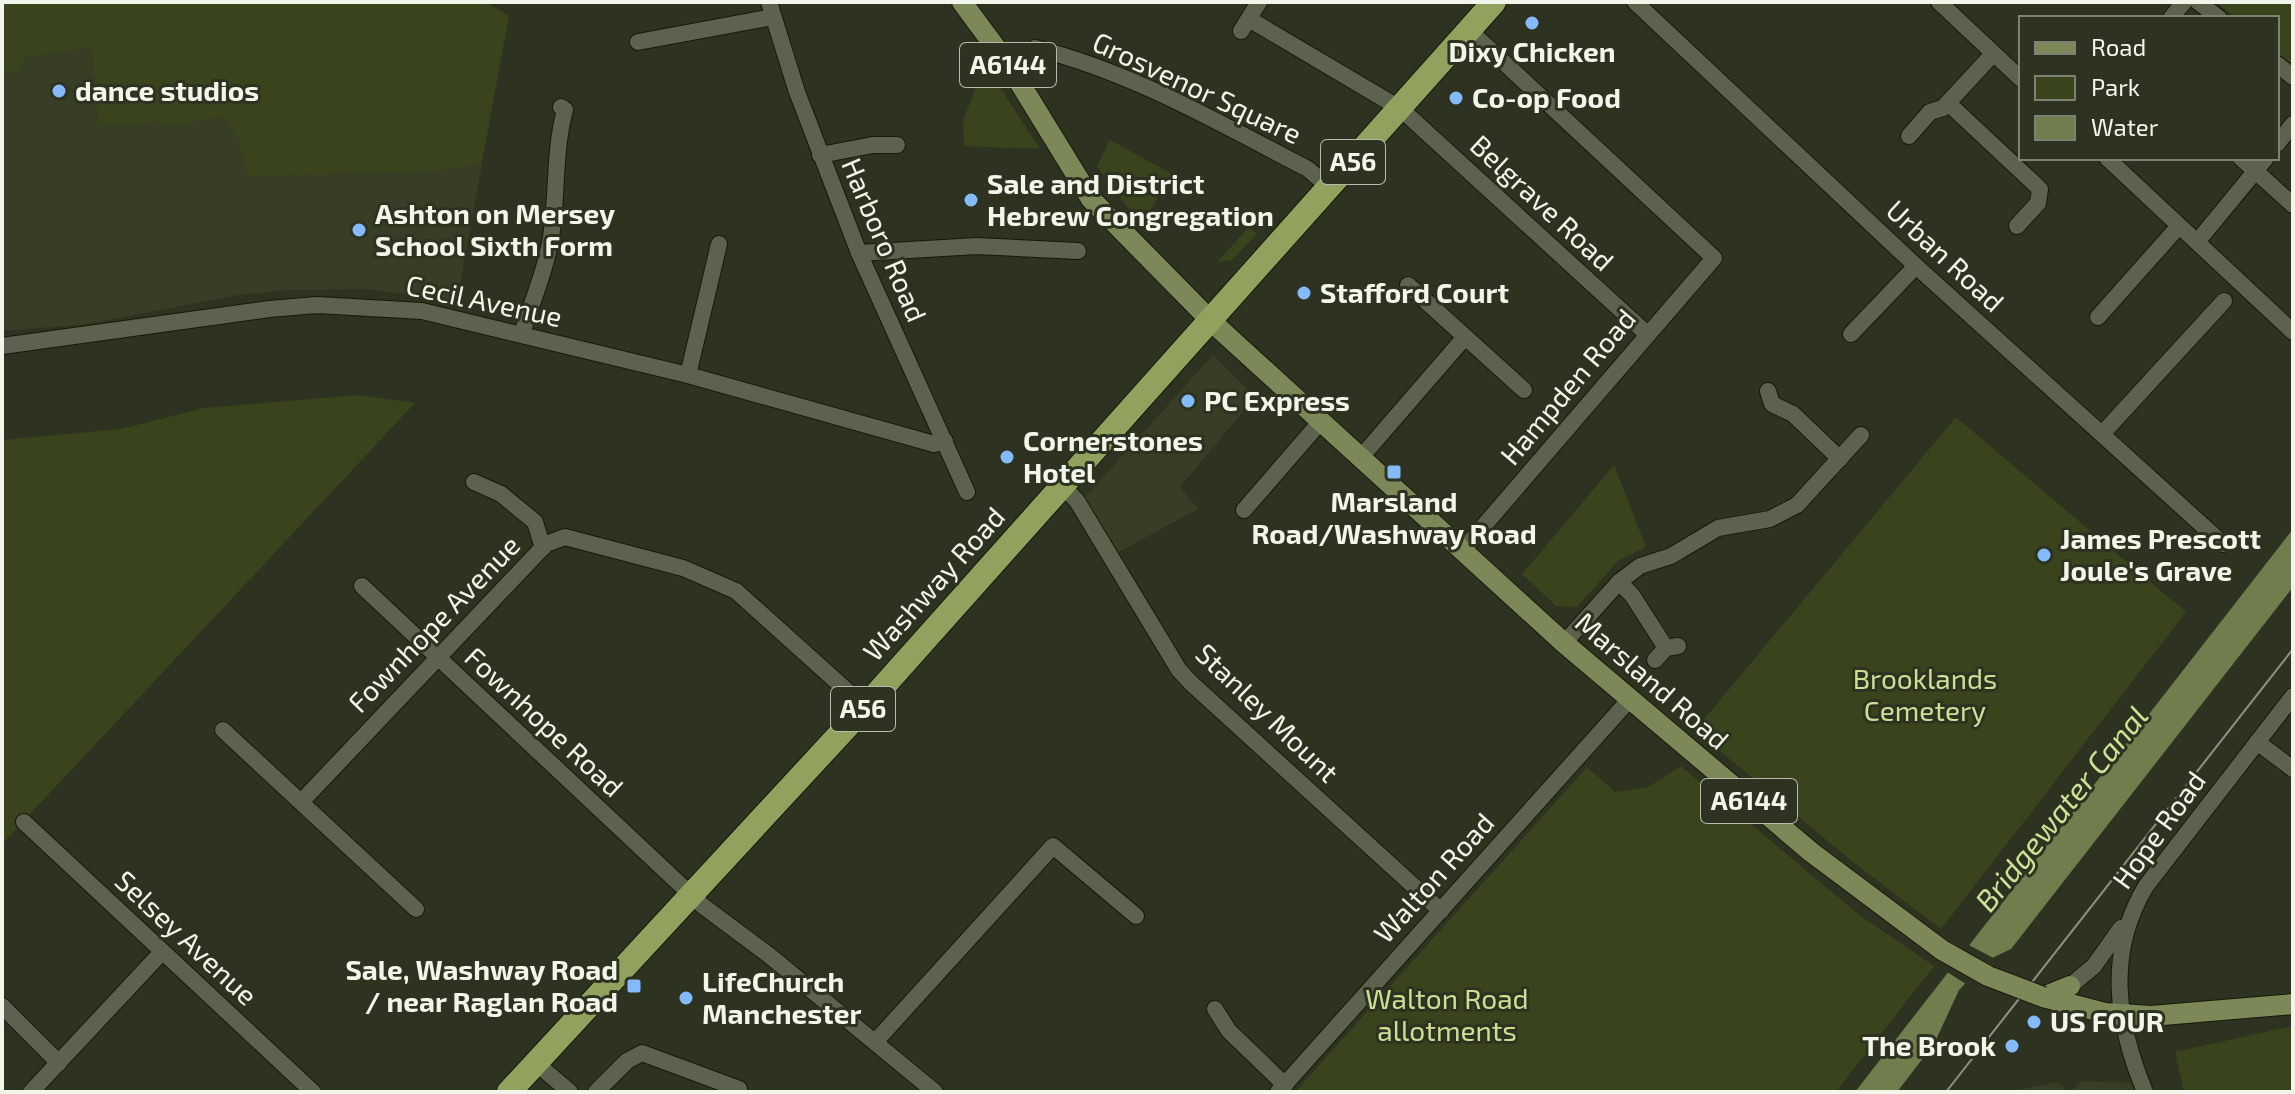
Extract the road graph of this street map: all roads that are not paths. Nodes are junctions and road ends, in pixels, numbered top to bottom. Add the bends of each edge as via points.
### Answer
1 (962, 2) edge
2 (1259, 2) edge
3 (1494, 2) edge
4 (1635, 2) edge
5 (1939, 2) edge
6 (2198, 2) edge
7 (771, 9) edge
8 (2216, 16) edge
9 (1469, 30) junction
10 (638, 42) dead end
11 (1035, 48) dead end
12 (1993, 54) junction
13 (2019, 77) edge
14 (1948, 103) junction
15 (1401, 109) junction
16 (568, 112) dead end
17 (2293, 124) edge
18 (1909, 136) dead end
19 (2279, 142) edge
20 (897, 145) dead end
21 (820, 155) junction
22 (2109, 160) edge
23 (2261, 164) edge
24 (1330, 188) junction
25 (2293, 205) edge
26 (2017, 226) dead end
27 (2179, 226) junction
28 (2197, 242) junction
29 (719, 244) dead end
30 (1078, 251) dead end
31 (859, 253) junction
32 (1916, 266) junction
33 (1408, 285) dead end
34 (2224, 301) dead end
35 (2098, 317) dead end
36 (1212, 322) junction
37 (2293, 332) edge
38 (522, 333) junction
39 (1647, 334) junction
40 (1851, 334) dead end
41 (1465, 337) junction
42 (2, 346) edge
43 (688, 375) junction
44 (1524, 390) dead end
45 (1768, 403) dead end
46 (1322, 420) junction
47 (2102, 434) junction
48 (1861, 435) dead end
49 (945, 441) junction
50 (1362, 456) junction
51 (1840, 459) junction
52 (474, 482) dead end
53 (1063, 486) junction
54 (967, 492) dead end
55 (1244, 510) dead end
56 (2223, 544) dead end
57 (543, 548) junction
58 (1463, 550) junction
59 (1619, 582) junction
60 (362, 586) dead end
61 (1564, 643) junction
62 (1666, 651) dead end
63 (438, 658) junction
64 (2293, 696) edge
65 (1630, 699) junction
66 (865, 707) junction
67 (223, 730) dead end
68 (2257, 742) junction
69 (2293, 769) edge
70 (301, 802) junction
71 (24, 822) dead end
72 (692, 894) junction
73 (416, 909) dead end
74 (1441, 911) junction
75 (1136, 916) dead end
76 (2130, 916) junction
77 (162, 952) junction
78 (2070, 986) joint
79 (2043, 997) junction
80 (2293, 1004) edge
81 (2, 1006) edge
82 (1215, 1009) dead end
83 (2121, 1015) junction
84 (875, 1042) junction
85 (59, 1063) junction
86 (536, 1063) junction
87 (1282, 1089) edge
88 (31, 1092) edge
89 (313, 1092) edge
90 (509, 1092) edge
91 (570, 1092) edge
92 (596, 1092) edge
93 (738, 1092) edge
94 (935, 1092) edge
95 (2145, 1092) edge

1 - 36 main road, A6144 via 1010,67 1091,199
2 - 15 street, Belgrave Road via 1245,25
3 - 9 highway, Washway Road / A56
4 - 32 street, Urban Road
5 - 12 street
6 - 8 street
7 - 10 street
7 - 21 street, Harboro Road
9 - 15 highway, Washway Road / A56
9 - 39 street, Hampden Road via 1714,258
11 - 24 street, Grosvenor Square via 1137,83 1308,169
12 - 13 street
12 - 14 street
14 - 18 street via 1930,112
14 - 26 street via 2040,189 2038,203
15 - 24 highway, Washway Road / A56
15 - 39 street, Belgrave Road
16 - 38 street via 558,143 553,224 543,275
17 - 19 street
20 - 21 street
21 - 31 street, Harboro Road
22 - 27 street
23 - 25 street
23 - 28 street
24 - 36 highway, Washway Road / A56
27 - 28 street
27 - 35 street
28 - 37 street
29 - 43 street
30 - 31 street via 977,246
31 - 49 street, Harboro Road
32 - 40 street via 1862,313
32 - 47 street, Urban Road
33 - 41 street
34 - 47 street
36 - 46 main road, Marsland Road / A6144
36 - 53 highway, Washway Road / A56
38 - 42 street, Cecil Avenue via 422,311 317,305
38 - 43 street, Cecil Avenue
39 - 58 street, Hampden Road
41 - 44 street
41 - 50 street
43 - 49 street, Cecil Avenue via 934,444
45 - 51 street via 1793,414
46 - 50 main road, Marsland Road / A6144
46 - 55 street
47 - 56 street, Urban Road
48 - 51 street
49 - 54 street, Harboro Road
50 - 58 main road, Marsland Road / A6144
51 - 59 street via 1785,513 1718,528
52 - 57 street via 501,494 535,522
53 - 66 highway, Washway Road / A56
53 - 74 street, Stanley Mount via 1185,676
57 - 63 street, Fownhope Avenue
57 - 66 street, Fownhope Avenue via 565,537 711,578 752,603
58 - 61 main road, Marsland Road / A6144
59 - 61 street
59 - 62 street
60 - 63 street, Fownhope Road
61 - 65 main road, Marsland Road / A6144
63 - 70 street, Fownhope Avenue
63 - 72 street, Fownhope Road
64 - 68 street, Hope Road
65 - 74 street, Walton Road
65 - 79 main road, Marsland Road / A6144, bridge via 1811,852 1942,950 1988,976
66 - 72 highway, Washway Road / A56
67 - 70 street
68 - 69 street
68 - 76 street, Hope Road via 2146,886
70 - 73 street
71 - 77 street, Selsey Avenue
72 - 84 street, Fownhope Road
72 - 86 highway, Washway Road / A56
74 - 87 street, Walton Road
75 - 84 street via 1053,846
76 - 78 street via 2094,966
76 - 83 street, Hope Road via 2118,972
77 - 85 street
77 - 89 street, Selsey Avenue
78 - 79 main road
79 - 83 main road, Marsland Road / A6144
80 - 83 main road, Marsland Road / A6144
81 - 85 street
82 - 87 street
83 - 95 street, Hope Road
84 - 94 street, Fownhope Road
85 - 88 street
86 - 90 highway, Washway Road / A56
86 - 91 street
92 - 93 street via 642,1053

